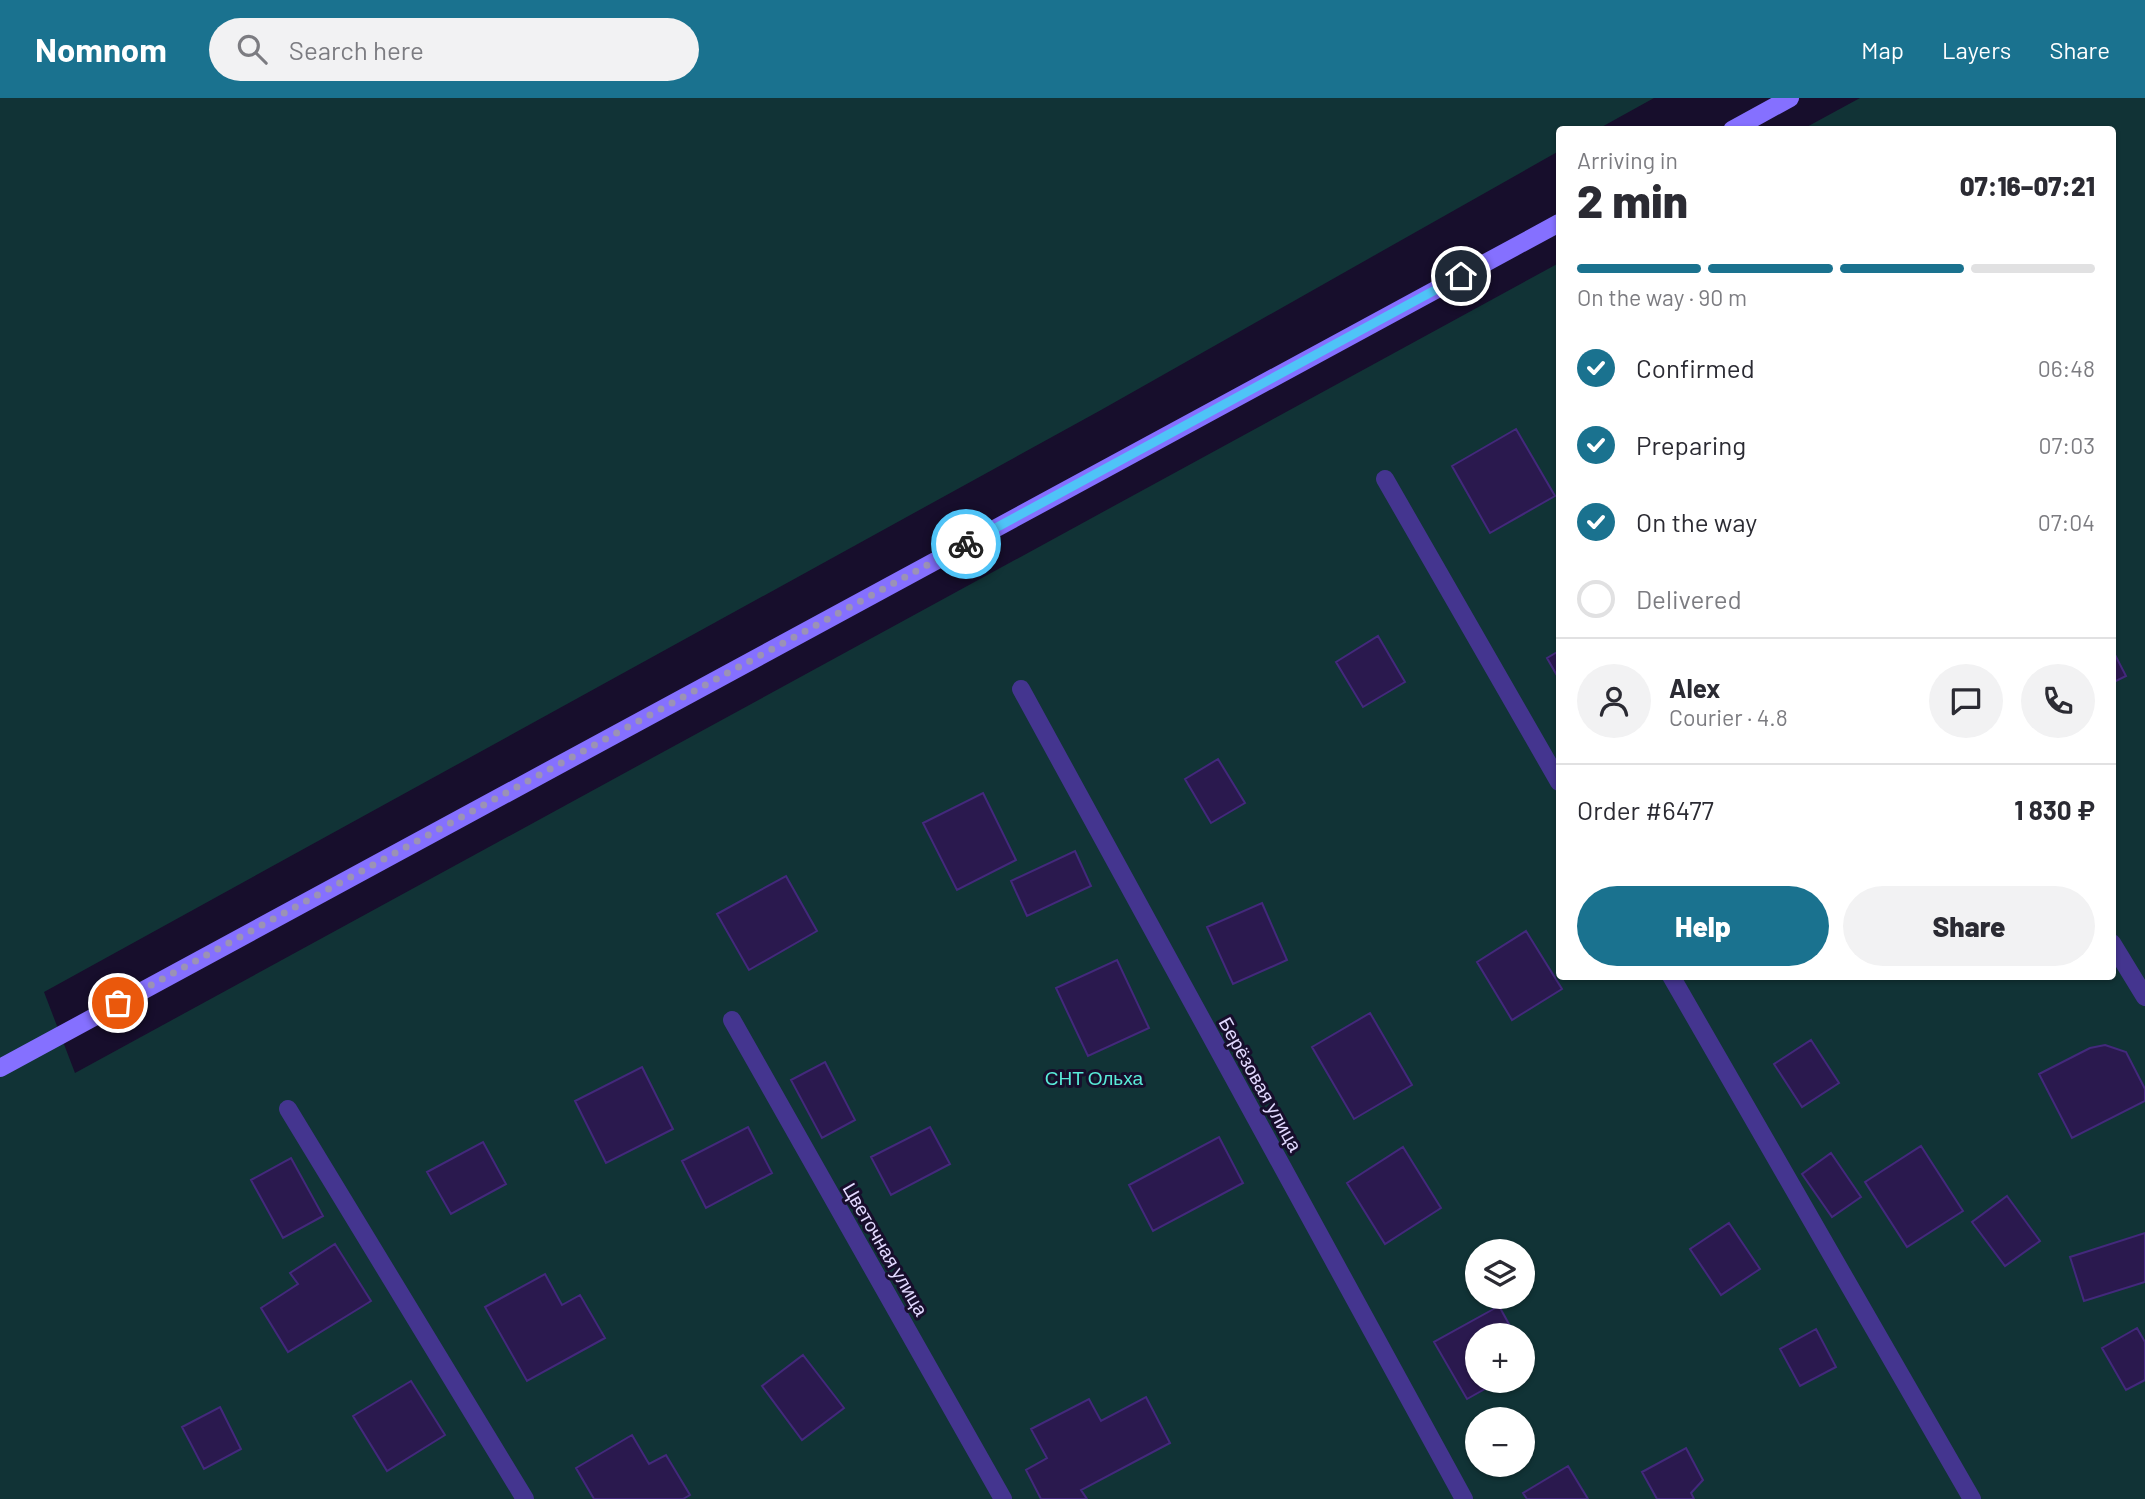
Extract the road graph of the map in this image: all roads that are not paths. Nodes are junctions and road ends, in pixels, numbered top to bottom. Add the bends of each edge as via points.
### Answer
1 (1790, 98) edge
2 (1739, 126) edge
3 (1556, 225) edge
4 (1385, 480) dead end
5 (1021, 689) dead end
6 (1556, 777) edge
7 (2116, 950) edge
8 (1673, 980) edge
9 (2145, 997) edge
10 (732, 1020) dead end
11 (0, 1068) edge
12 (288, 1108) dead end
13 (525, 1499) edge
14 (1003, 1499) edge
15 (1464, 1499) edge
16 (1972, 1499) edge

1 - 2 main road
3 - 11 main road
4 - 6 street
5 - 15 street, Берёзовая улица
7 - 9 street
8 - 16 street
10 - 14 street, Цветочная улица
12 - 13 street

